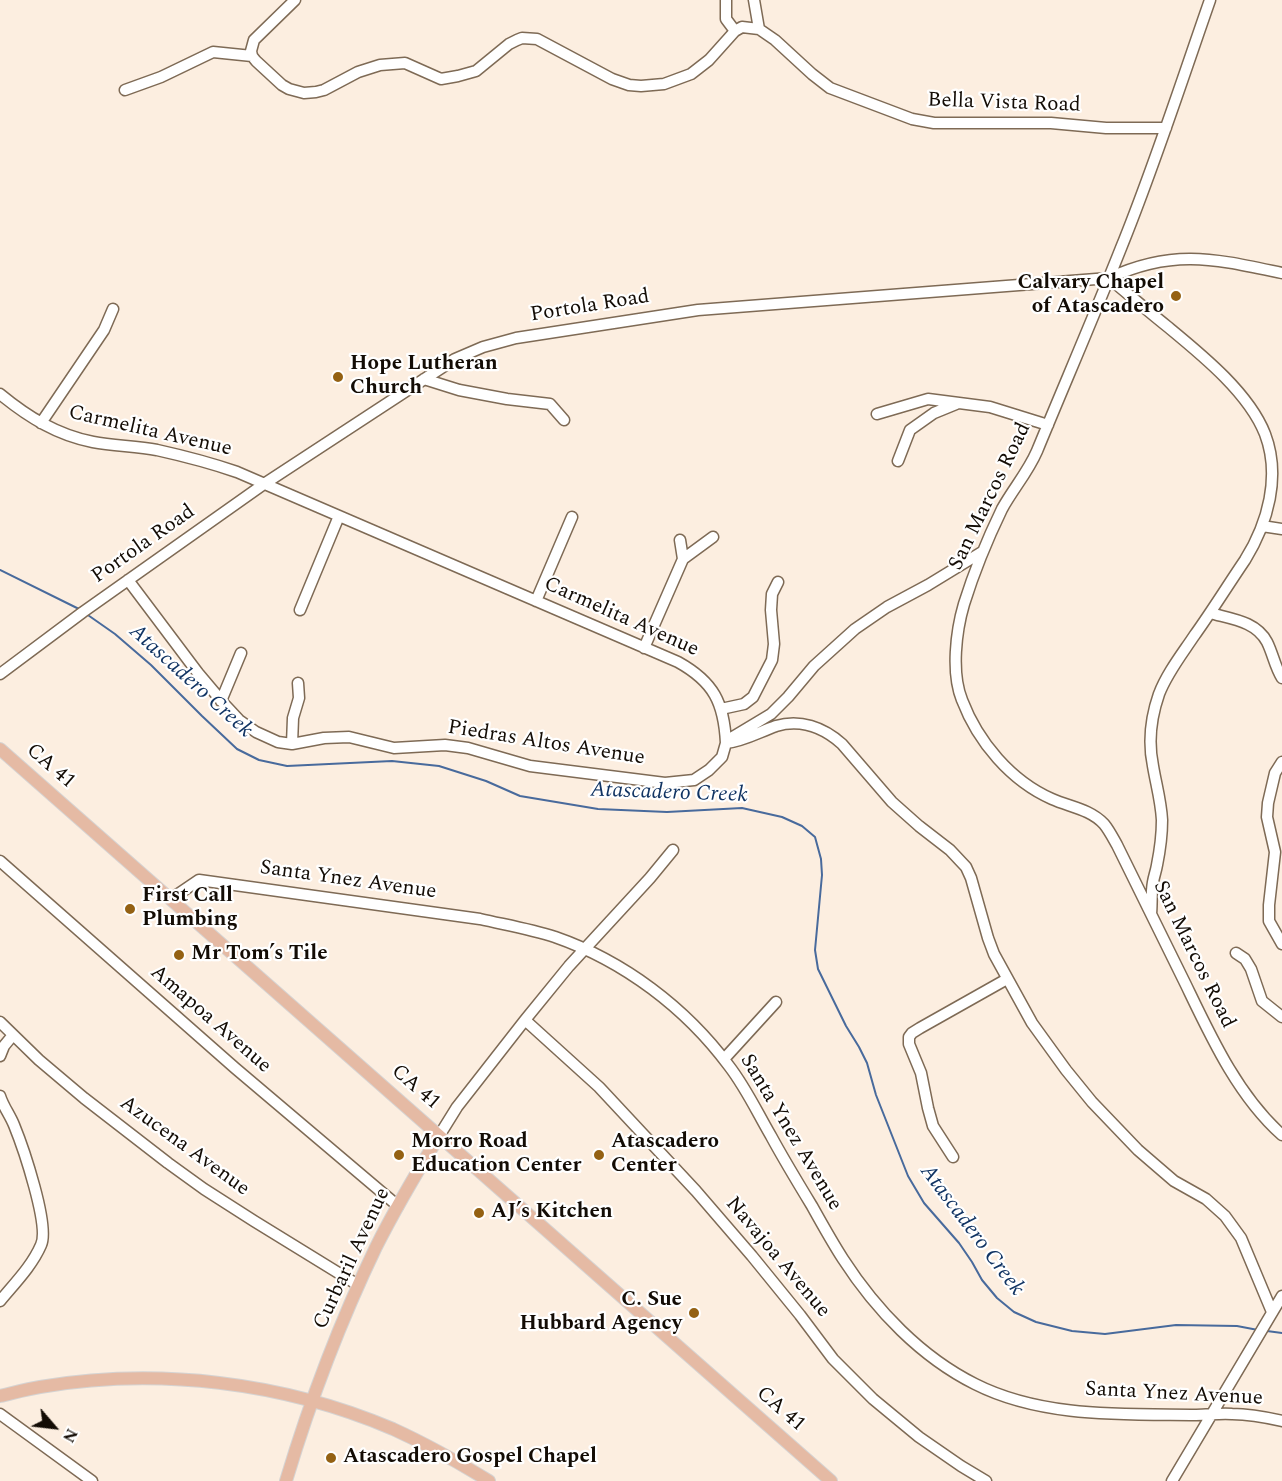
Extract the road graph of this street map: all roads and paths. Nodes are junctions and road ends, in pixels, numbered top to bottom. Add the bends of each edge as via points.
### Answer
1 (295, 0) edge
2 (726, 0) edge
3 (754, 0) edge
4 (1210, 0) edge
5 (759, 29) junction
6 (735, 31) junction
7 (252, 56) junction
8 (124, 90) dead end
9 (1166, 128) junction
10 (1282, 273) edge
11 (1109, 278) junction
12 (113, 309) dead end
13 (424, 379) junction
14 (0, 394) edge
15 (959, 403) junction
16 (877, 414) dead end
17 (564, 420) dead end
18 (40, 423) junction
19 (1048, 425) junction
20 (898, 461) dead end
21 (264, 484) junction
22 (339, 516) junction
23 (572, 517) dead end
24 (1262, 526) junction
25 (1282, 529) edge
26 (713, 537) dead end
27 (681, 540) dead end
28 (982, 552) junction
29 (683, 559) junction
30 (128, 580) junction
31 (778, 582) dead end
32 (536, 601) junction
33 (300, 610) dead end
34 (1210, 613) junction
35 (644, 648) junction
36 (241, 653) dead end
37 (0, 675) edge
38 (1282, 678) edge
39 (298, 684) dead end
40 (222, 701) junction
41 (721, 709) junction
42 (726, 743) junction
43 (291, 744) junction
44 (0, 749) edge
45 (1282, 762) edge
46 (673, 850) dead end
47 (0, 861) edge
48 (171, 899) junction
49 (1151, 915) junction
50 (1282, 944) edge
51 (584, 950) junction
52 (1236, 953) dead end
53 (1007, 979) junction
54 (776, 1002) dead end
55 (1282, 1017) edge
56 (525, 1020) junction
57 (0, 1022) edge
58 (13, 1035) junction
59 (0, 1056) edge
60 (724, 1059) junction
61 (0, 1096) edge
62 (1282, 1135) edge
63 (439, 1136) junction
64 (953, 1156) dead end
65 (398, 1206) junction
66 (358, 1285) junction
67 (1282, 1296) edge
68 (0, 1301) edge
69 (1272, 1311) junction
70 (0, 1396) edge
71 (312, 1401) junction
72 (0, 1414) edge
73 (1210, 1415) junction
74 (1282, 1421) edge
75 (92, 1481) edge
76 (286, 1481) edge
77 (489, 1481) edge
78 (831, 1481) edge
79 (986, 1481) edge
80 (1173, 1481) edge

1 - 7 street via 254,40
2 - 6 street via 726,19
3 - 5 street
4 - 9 street, San Marcos Road
5 - 6 street via 742,27
5 - 9 street, Bella Vista Road via 830,88 912,119 934,123
6 - 7 street via 691,75 641,86 612,79 531,38 509,44 476,71 458,76 441,79 405,63 380,65 324,90 304,93 282,85
7 - 8 street via 213,52
9 - 11 street, San Marcos Road
10 - 11 street, Portola Road via 1221,260 1188,258 1154,262
11 - 13 street, Portola Road via 678,313 500,341 455,359
11 - 19 street, San Marcos Road
11 - 24 street via 1212,365 1256,416 1267,440 1272,467
12 - 18 street via 104,330
13 - 17 street via 459,390 550,404
13 - 21 street, Portola Road
14 - 18 street, Carmelita Avenue
15 - 16 street via 928,399
15 - 19 street via 990,407
15 - 20 street via 934,413 910,430
18 - 21 street, Carmelita Avenue via 93,442 196,459
19 - 28 street, San Marcos Road via 1031,466 1004,507
21 - 22 street, Carmelita Avenue
21 - 30 street, Portola Road
22 - 32 street, Carmelita Avenue
22 - 33 street
23 - 32 street
24 - 25 street
24 - 34 street
26 - 29 street
27 - 29 street
28 - 42 street via 855,629 814,666 771,714
28 - 49 street, San Marcos Road via 958,634 957,682 961,699 988,747 1011,772 1051,799 1087,812 1104,824
29 - 35 street
30 - 37 street, Portola Road
30 - 40 street, Piedras Altos Avenue
31 - 41 street via 772,594 772,660 753,697 744,704
32 - 35 street, Carmelita Avenue
34 - 38 street via 1242,621 1259,631
34 - 49 street via 1169,673 1153,718 1151,753 1162,826
35 - 41 street, Carmelita Avenue via 701,677
36 - 40 street
39 - 43 street
40 - 43 street, Piedras Altos Avenue via 256,732
41 - 42 street, Carmelita Avenue
42 - 43 street, Piedras Altos Avenue via 723,757 709,770 693,780 665,783 530,766 445,745 394,748 349,737
42 - 53 street via 792,723 816,727 834,737 892,802 966,867 988,938
44 - 48 main road, CA 41 / CA 41
45 - 50 street via 1275,773 1267,817 1275,852 1269,921
46 - 51 street, Curbaril Avenue
47 - 65 street, Amapoa Avenue
48 - 51 street, Santa Ynez Avenue via 199,879 480,919 527,928
48 - 63 main road, CA 41 / CA 41
49 - 62 street, San Marcos Road via 1222,1056 1252,1101
51 - 56 street, Curbaril Avenue
51 - 60 street, Santa Ynez Avenue via 634,976 661,996
52 - 55 street via 1251,969 1262,1001
53 - 64 street via 909,1037 933,1126
53 - 69 street via 1032,1023 1092,1102 1167,1175 1225,1216 1240,1238
54 - 60 street
56 - 63 street, Curbaril Avenue
56 - 79 street, Navajoa Avenue via 599,1087 696,1191 834,1359 873,1399 919,1437
57 - 58 street, Azucena Avenue
58 - 59 street
58 - 66 street, Azucena Avenue via 84,1098 177,1169
60 - 73 street, Santa Ynez Avenue via 749,1094 845,1262 888,1317 940,1364 994,1392 1056,1408 1096,1413
61 - 68 street via 28,1164 44,1235 34,1259
63 - 65 main road, Curbaril Avenue
63 - 78 main road, CA 41 / CA 41
65 - 66 main road, Curbaril Avenue
66 - 71 main road, Curbaril Avenue
67 - 69 street
69 - 73 street
70 - 71 main road via 96,1380 154,1379 209,1382
71 - 76 main road, Curbaril Avenue
71 - 77 main road via 393,1429
72 - 75 street
73 - 74 street, Santa Ynez Avenue via 1247,1414
73 - 80 street

